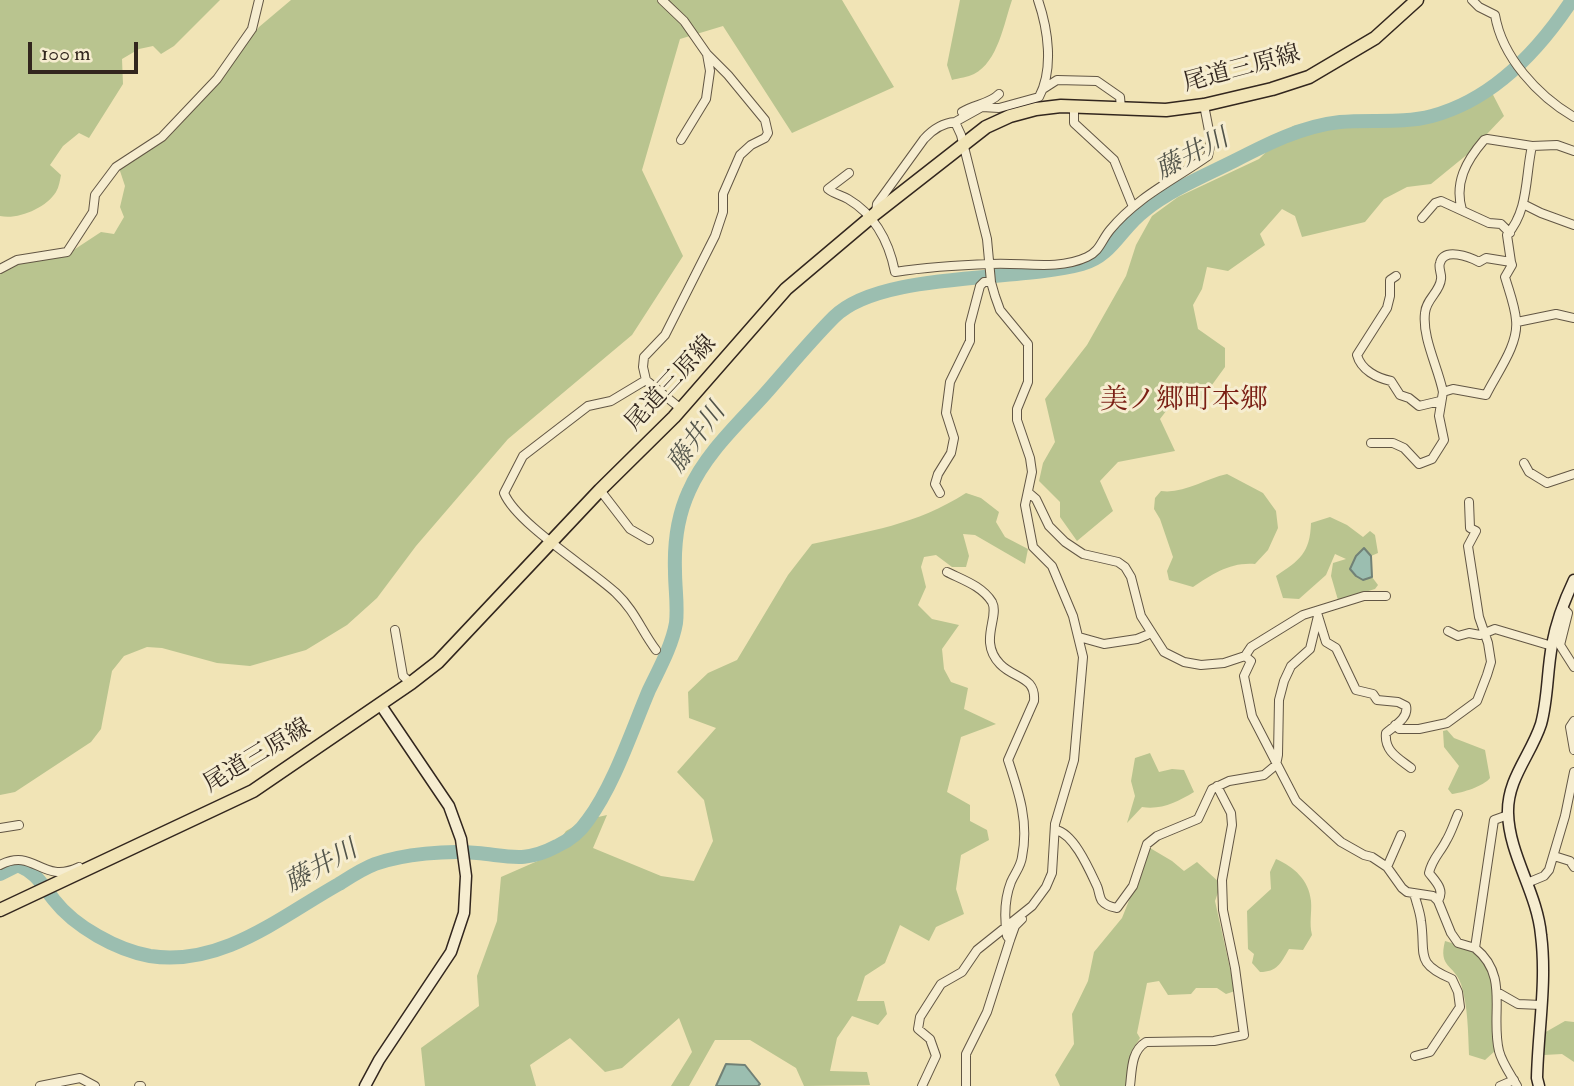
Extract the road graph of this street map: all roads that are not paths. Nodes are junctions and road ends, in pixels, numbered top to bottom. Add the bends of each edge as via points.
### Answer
1 (259, 0) edge
2 (662, 0) edge
3 (1038, 0) edge
4 (1417, 0) edge
5 (1472, 0) edge
6 (707, 54) junction
7 (1043, 89) junction
8 (999, 94) dead end
9 (1204, 105) junction
10 (1074, 107) junction
11 (1121, 108) junction
12 (1574, 117) edge
13 (955, 122) junction
14 (681, 140) dead end
15 (963, 143) junction
16 (1532, 146) junction
17 (1574, 151) edge
18 (849, 173) dead end
19 (1524, 204) junction
20 (1133, 207) junction
21 (1462, 210) junction
22 (873, 216) junction
23 (1422, 218) dead end
24 (1574, 225) edge
25 (1510, 233) junction
26 (1511, 261) junction
27 (990, 264) junction
28 (0, 269) edge
29 (1396, 276) dead end
30 (991, 282) junction
31 (1574, 318) edge
32 (1517, 322) junction
33 (646, 380) junction
34 (1442, 396) junction
35 (681, 409) junction
36 (1371, 443) dead end
37 (1524, 463) dead end
38 (1574, 474) edge
39 (600, 491) junction
40 (940, 492) dead end
41 (1030, 493) junction
42 (1469, 502) dead end
43 (649, 540) dead end
44 (552, 542) junction
45 (947, 572) dead end
46 (1574, 580) edge
47 (1385, 596) dead end
48 (1562, 607) junction
49 (1317, 614) junction
50 (1142, 616) junction
51 (395, 630) dead end
52 (1448, 631) dead end
53 (1486, 633) junction
54 (1147, 635) junction
55 (1079, 637) junction
56 (1552, 646) junction
57 (656, 650) dead end
58 (1164, 652) junction
59 (1245, 656) junction
60 (1574, 667) edge
61 (411, 683) junction
62 (380, 704) junction
63 (1574, 721) edge
64 (1395, 726) junction
65 (1574, 750) edge
66 (1276, 765) junction
67 (1411, 768) dead end
68 (1574, 772) edge
69 (1217, 786) junction
70 (1458, 814) dead end
71 (1508, 815) junction
72 (1570, 817) edge
73 (19, 825) dead end
74 (0, 828) edge
75 (1056, 830) junction
76 (1401, 835) dead end
77 (147, 841) junction
78 (1554, 856) junction
79 (0, 865) edge
80 (1387, 867) junction
81 (1574, 867) edge
82 (1528, 883) junction
83 (1413, 893) junction
84 (1438, 901) junction
85 (0, 910) edge
86 (1026, 911) junction
87 (1006, 927) junction
88 (1010, 940) junction
89 (1475, 948) junction
90 (1497, 992) junction
91 (1541, 1005) junction
92 (1415, 1056) dead end
93 (1515, 1083) edge
94 (40, 1086) edge
95 (95, 1086) edge
96 (365, 1086) edge
97 (922, 1086) edge
98 (966, 1086) edge
99 (1130, 1086) edge
100 (1500, 1086) edge
101 (1539, 1086) edge

1 - 28 street via 252,29 217,79 162,137 116,167 95,195 93,212 67,252 17,260
2 - 6 street
3 - 7 street via 1046,22 1048,53
4 - 9 main road, 尾道三原線 via 1375,38 1309,77
5 - 12 street via 1495,15 1498,33 1527,78 1555,106
6 - 14 street via 706,99
6 - 33 street via 765,120 768,133 740,155 723,194 715,236 665,335 645,357
7 - 11 street via 1057,80 1097,81 1120,97
7 - 13 street via 1039,97 999,108 982,107
8 - 13 street via 972,106
9 - 11 main road, 尾道三原線 via 1166,110
9 - 20 street via 1208,156
10 - 11 main road, 尾道三原線
10 - 15 main road, 尾道三原線 via 1010,116
10 - 20 street via 1074,123 1114,160
13 - 15 street
13 - 22 street via 932,130 924,139
15 - 22 main road, 尾道三原線
15 - 27 street
16 - 17 street via 1557,145
16 - 19 street
16 - 21 street via 1484,140 1462,175 1458,196
18 - 22 street via 828,189
19 - 24 street
19 - 25 street
20 - 27 street via 1109,231 1098,251 1085,258 1060,265
21 - 23 street via 1441,201
21 - 25 street via 1489,223 1501,223
22 - 27 street via 891,251 895,272
22 - 35 main road, 尾道三原線 via 786,289
25 - 26 street
26 - 32 street via 1505,277
26 - 34 street via 1486,258 1479,262 1455,255 1441,260 1441,279 1424,313
27 - 30 street
29 - 34 street via 1391,280 1387,308 1358,360 1419,406
30 - 40 street via 980,286 970,341 950,382 946,413 954,438 935,484
30 - 41 street via 1000,310 1028,344 1028,382 1017,420 1030,457
31 - 32 street via 1556,314
32 - 34 street via 1506,362 1486,395 1453,389
33 - 35 street
33 - 44 street via 611,401 588,406 523,456 504,493
34 - 36 street via 1438,416 1444,440 1432,459 1419,464 1393,443
35 - 39 main road, 尾道三原線
37 - 38 street via 1547,483
39 - 43 street via 630,529
39 - 44 main road, 尾道三原線
41 - 50 street via 1049,526 1065,542 1083,554 1125,567
41 - 55 street via 1025,505 1033,547 1052,566
42 - 53 street via 1470,528 1476,531 1468,546 1470,567
44 - 57 street via 616,593 634,612
44 - 61 main road, 尾道三原線 via 438,662
45 - 87 street via 983,592 993,605 988,636 996,660 1032,684 1035,692 1008,760 1026,822 1022,860 1004,907
46 - 48 street
47 - 49 street via 1364,596
48 - 56 street
48 - 60 street via 1568,613 1560,645
49 - 59 street via 1280,628
49 - 64 street via 1326,642 1336,648 1356,690 1406,706 1405,716
49 - 66 street via 1310,649 1284,681
50 - 54 street
50 - 58 street
51 - 61 street via 404,676
52 - 53 street via 1458,636
53 - 56 street via 1495,629
53 - 64 street via 1491,662 1477,701 1447,723 1419,729
54 - 55 street via 1104,644
54 - 58 street
55 - 75 street via 1083,676 1074,760
56 - 71 street via 1541,724 1513,781
58 - 59 street via 1201,665
59 - 66 street via 1251,661 1244,676 1252,716
61 - 62 main road, 尾道三原線
62 - 77 main road, 尾道三原線 via 253,791
62 - 96 street via 449,806 461,839 466,876 464,913 451,951
63 - 65 street via 1570,727
64 - 67 street via 1385,740 1390,751
66 - 69 street via 1264,775
66 - 80 street via 1296,801 1318,822 1341,842
68 - 72 street
69 - 75 street via 1198,819 1147,844 1133,886 1117,908 1102,901 1070,837
69 - 99 street via 1231,813 1223,910 1244,1035 1214,1041 1146,1042 1135,1055
70 - 84 street via 1429,873 1440,888
71 - 82 street via 1512,844
71 - 89 street via 1494,820
72 - 78 street
73 - 74 street
75 - 86 street via 1052,873 1038,900
76 - 80 street
77 - 79 street via 141,837 72,870 54,873 24,859
77 - 85 main road, 尾道三原線
78 - 81 street
78 - 82 street via 1544,876
80 - 83 street via 1402,888
82 - 91 street via 1541,934
83 - 84 street
83 - 92 street via 1422,921 1426,963 1452,979 1460,1007 1430,1052
84 - 89 street via 1458,943
86 - 87 street
86 - 88 street
87 - 88 street
87 - 97 street via 977,950 962,972 941,984 920,1017 918,1029 930,1039 936,1056
88 - 98 street via 987,1012 966,1054
89 - 90 street via 1487,957 1494,971
90 - 91 street via 1518,1004
90 - 93 street via 1500,1054
91 - 101 street
93 - 100 street
94 - 95 street via 80,1078

